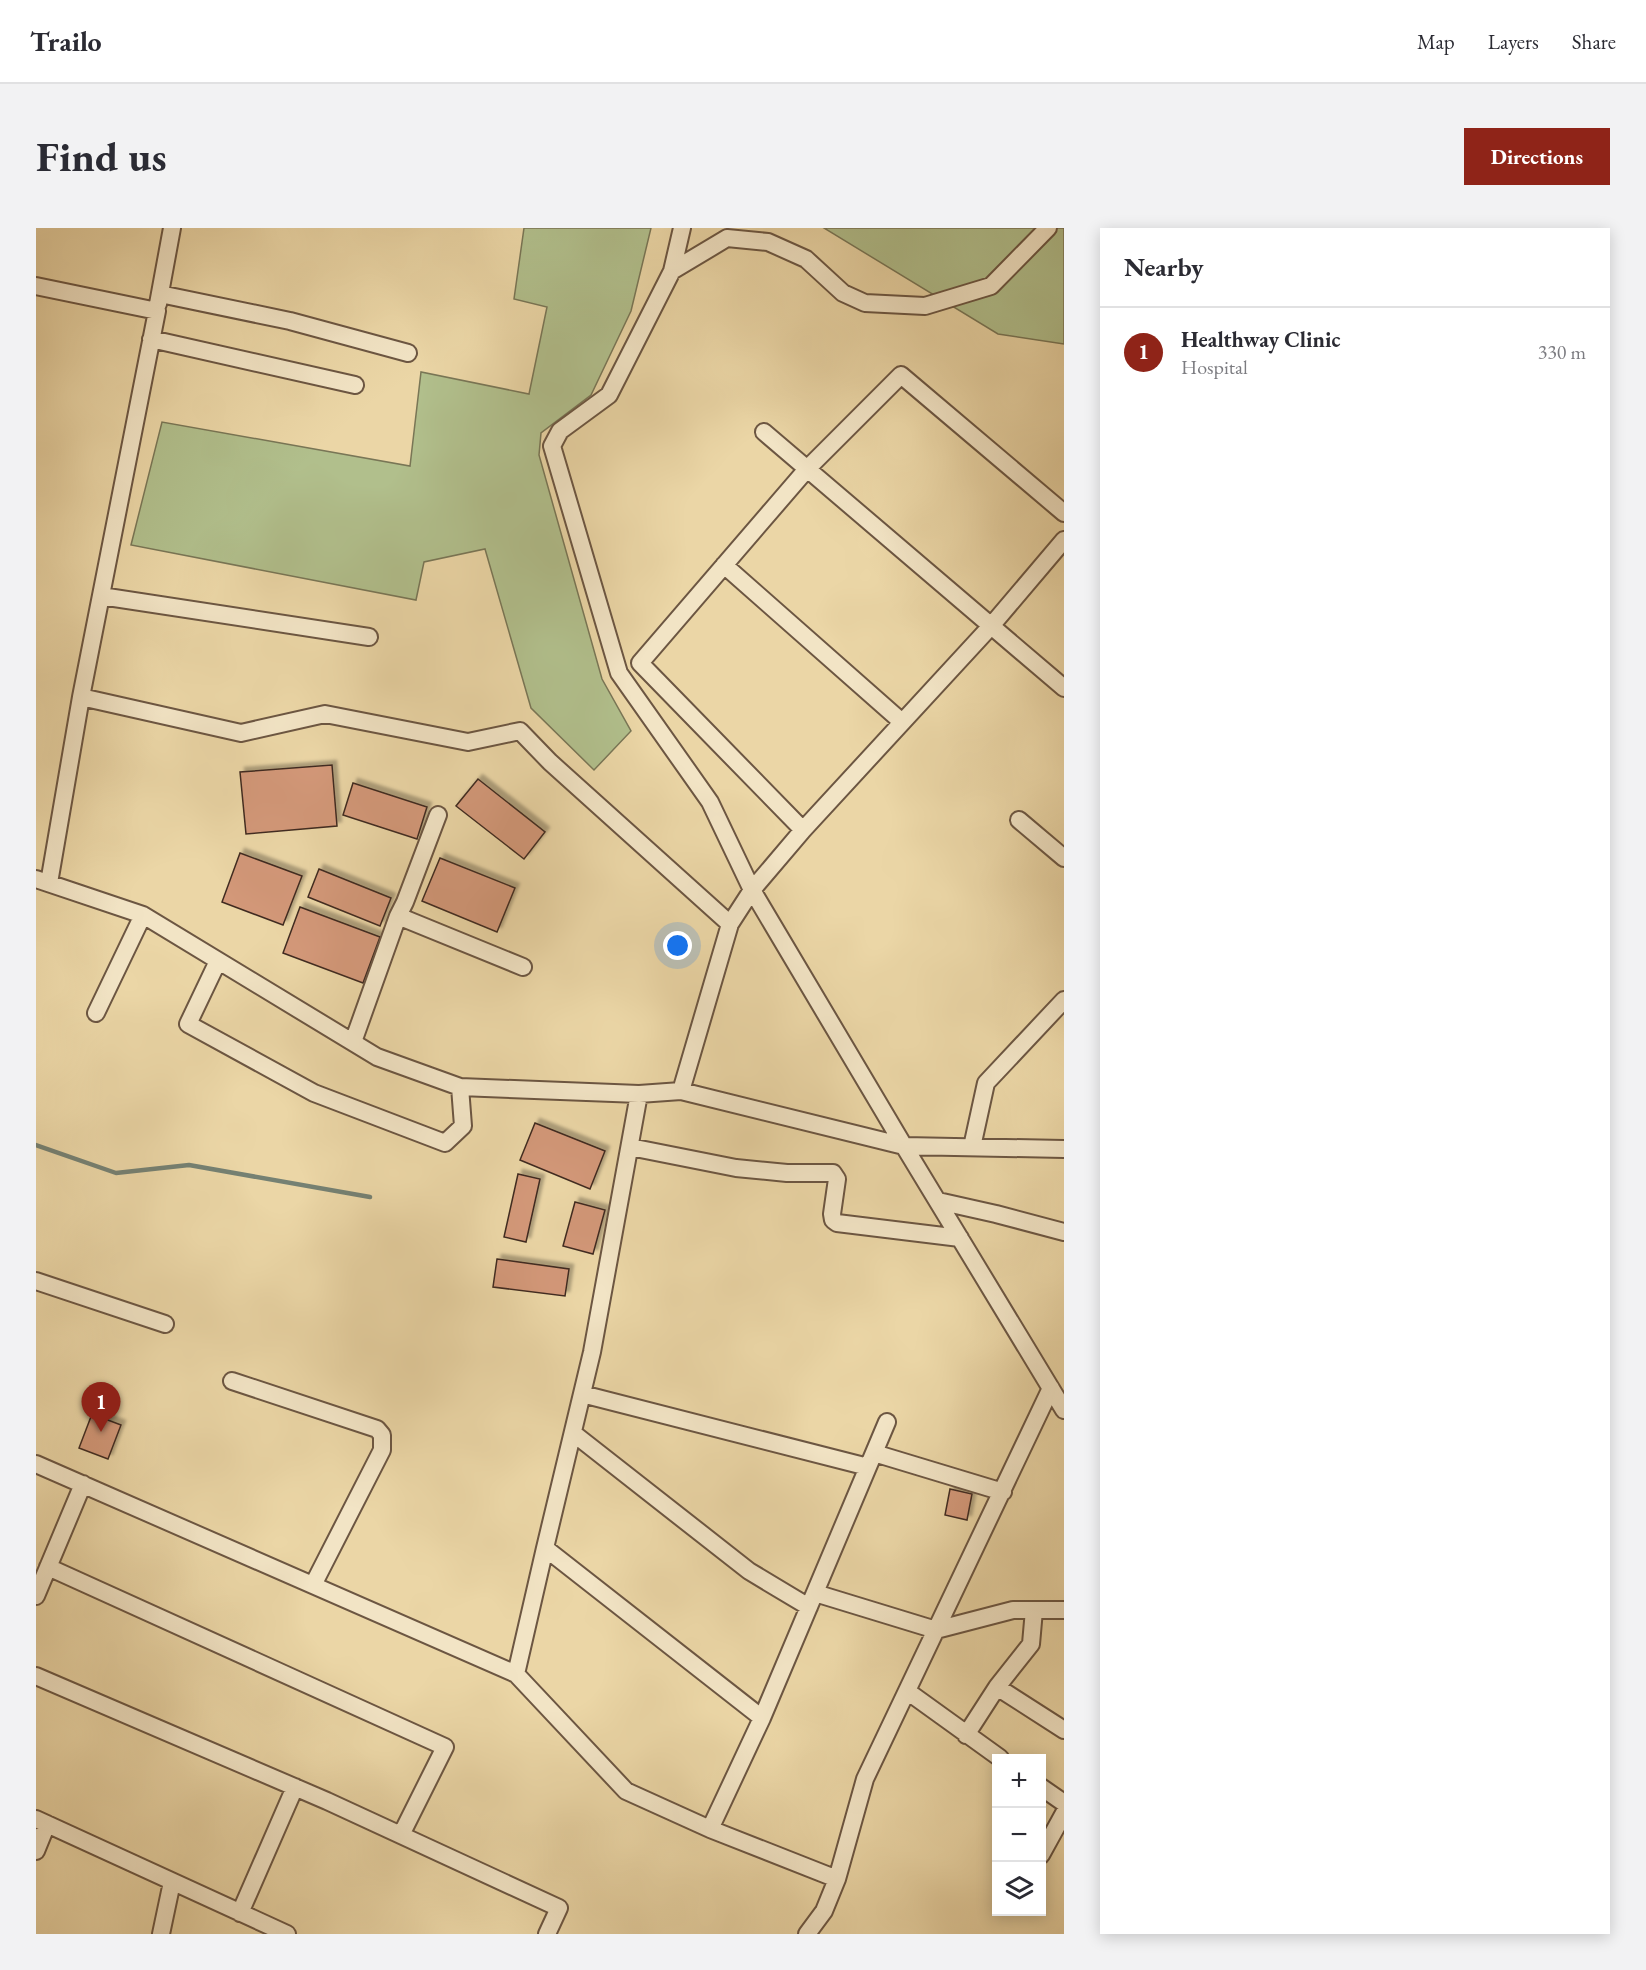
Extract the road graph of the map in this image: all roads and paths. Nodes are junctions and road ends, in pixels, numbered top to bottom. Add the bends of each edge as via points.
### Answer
1 (172, 228) edge
2 (682, 228) edge
3 (1048, 228) edge
4 (672, 271) junction
5 (36, 286) edge
6 (159, 302) junction
7 (151, 339) junction
8 (408, 353) dead end
9 (355, 385) dead end
10 (764, 432) dead end
11 (807, 469) junction
12 (1064, 513) edge
13 (1064, 540) edge
14 (724, 565) junction
15 (101, 596) junction
16 (991, 626) junction
17 (369, 637) dead end
18 (1064, 688) edge
19 (81, 697) junction
20 (902, 722) junction
21 (438, 815) dead end
22 (1019, 820) dead end
23 (803, 830) junction
24 (1064, 858) edge
25 (43, 881) edge
26 (752, 890) junction
27 (143, 915) junction
28 (398, 916) junction
29 (730, 924) junction
30 (218, 961) junction
31 (523, 967) dead end
32 (1064, 1000) edge
33 (96, 1013) dead end
34 (353, 1042) junction
35 (460, 1087) junction
36 (681, 1091) junction
37 (639, 1094) junction
38 (904, 1146) junction
39 (630, 1147) junction
40 (972, 1148) junction
41 (1064, 1149) edge
42 (938, 1201) junction
43 (1064, 1232) edge
44 (960, 1238) junction
45 (36, 1281) edge
46 (165, 1324) dead end
47 (232, 1381) dead end
48 (1052, 1388) junction
49 (582, 1394) junction
50 (1064, 1410) edge
51 (887, 1422) dead end
52 (573, 1433) junction
53 (871, 1460) junction
54 (36, 1464) edge
55 (83, 1484) junction
56 (1003, 1492) junction
57 (545, 1548) junction
58 (48, 1567) junction
59 (313, 1585) junction
60 (36, 1596) edge
61 (812, 1600) junction
62 (1034, 1610) junction
63 (1064, 1610) edge
64 (936, 1630) junction
65 (516, 1674) junction
66 (36, 1676) edge
67 (997, 1687) junction
68 (907, 1691) junction
69 (762, 1718) junction
70 (1064, 1730) edge
71 (966, 1735) junction
72 (993, 1754) edge
73 (295, 1787) junction
74 (1046, 1790) edge
75 (1064, 1803) edge
76 (1064, 1813) edge
77 (41, 1822) edge
78 (710, 1830) junction
79 (401, 1835) junction
80 (1046, 1846) edge
81 (36, 1851) edge
82 (837, 1879) junction
83 (172, 1882) junction
84 (240, 1913) junction
85 (161, 1934) edge
86 (287, 1934) edge
87 (547, 1934) edge
88 (807, 1934) edge

1 - 6 street
2 - 4 street
3 - 4 street via 991,286 925,306 865,303 843,293 806,259 768,242 727,238
4 - 26 street via 609,395 560,431 552,446 619,673 710,802
5 - 6 street
6 - 7 street
6 - 8 street via 290,321
7 - 9 street
7 - 15 street
10 - 11 street
11 - 12 street via 901,375
11 - 14 street
11 - 16 street
13 - 16 street
14 - 20 street
14 - 23 street via 640,663
15 - 17 street
15 - 19 street
16 - 18 street
16 - 20 street
19 - 25 street
19 - 29 street via 241,733 325,714 468,742 520,731
20 - 23 street
21 - 28 street
22 - 24 street
23 - 26 street
25 - 27 street
26 - 29 street
26 - 38 street
27 - 30 street
27 - 33 street
28 - 31 street
28 - 34 street
29 - 36 street
30 - 34 street
30 - 35 street via 188,1024 314,1093 445,1143 464,1126
32 - 40 street via 986,1083
34 - 35 street via 377,1057
35 - 37 street
36 - 37 street
36 - 38 street
37 - 39 street
38 - 40 street
38 - 42 street
39 - 44 street via 736,1168 832,1173 837,1179 832,1214 837,1223
39 - 49 street
40 - 41 street
42 - 43 street
42 - 44 street
44 - 48 street
45 - 46 street
47 - 59 street via 377,1429 382,1435 382,1450
48 - 50 street
48 - 56 street
49 - 52 street
49 - 53 street
51 - 53 street
52 - 57 street
52 - 61 street via 749,1571
53 - 56 street
53 - 61 street
54 - 55 street
55 - 58 street
55 - 59 street
56 - 64 street
57 - 65 street
57 - 69 street
58 - 60 street
58 - 79 street via 445,1748
59 - 65 street
61 - 64 street
61 - 69 street
62 - 63 street
62 - 64 street via 1013,1610
62 - 67 street via 1031,1644
64 - 68 street
65 - 78 street via 626,1791
66 - 73 street
67 - 70 street
67 - 71 street
68 - 71 street
68 - 82 street via 865,1779
69 - 78 street
71 - 72 street
73 - 79 street
73 - 84 street
74 - 75 street
76 - 80 street
77 - 81 street
77 - 83 street
78 - 82 street
79 - 87 street via 559,1908
82 - 88 street via 824,1911
83 - 84 street
83 - 85 street
84 - 86 street

